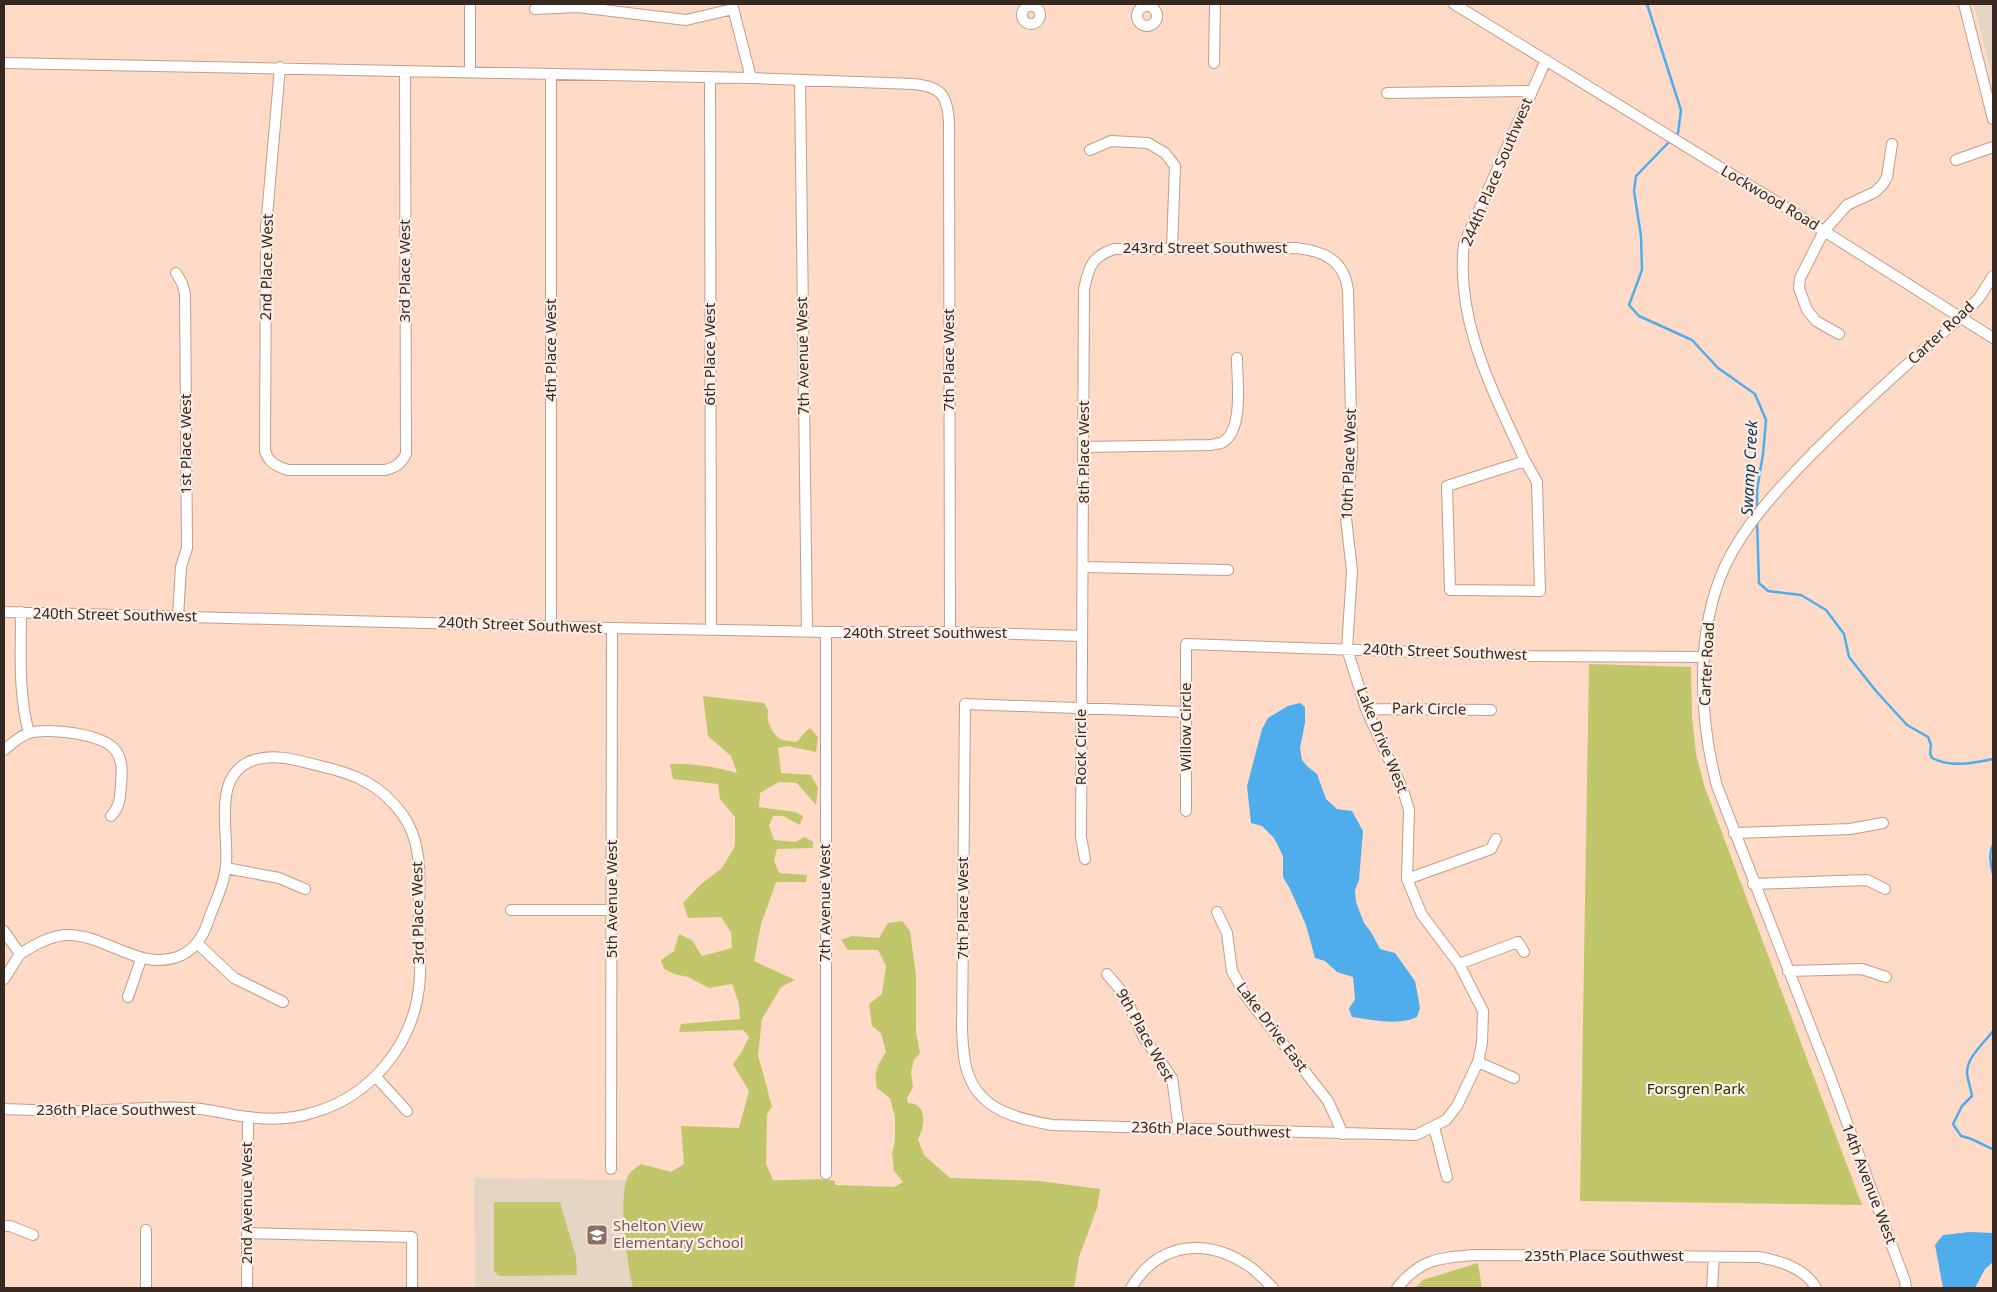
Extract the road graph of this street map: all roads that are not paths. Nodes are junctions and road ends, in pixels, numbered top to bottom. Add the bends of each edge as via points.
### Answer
1 (470, 4) edge
2 (1215, 4) edge
3 (1454, 4) edge
4 (1964, 4) edge
5 (732, 6) edge
6 (535, 9) dead end
7 (1546, 60) junction
8 (4, 63) edge
9 (1214, 63) dead end
10 (280, 68) junction
11 (405, 71) junction
12 (470, 72) junction
13 (551, 75) junction
14 (710, 77) junction
15 (750, 78) junction
16 (800, 80) junction
17 (1531, 91) junction
18 (1387, 93) dead end
19 (1992, 107) edge
20 (1993, 119) edge
21 (1892, 144) dead end
22 (1993, 148) edge
23 (1090, 150) dead end
24 (1956, 160) dead end
25 (1824, 231) junction
26 (1172, 248) junction
27 (1328, 256) joint
28 (1088, 269) joint
29 (176, 273) dead end
30 (1993, 276) edge
31 (1961, 317) junction
32 (1839, 334) dead end
33 (1993, 338) edge
34 (1237, 358) dead end
35 (1083, 447) junction
36 (1525, 461) junction
37 (396, 467) joint
38 (1084, 567) junction
39 (1228, 570) dead end
40 (4, 612) edge
41 (21, 612) junction
42 (178, 616) junction
43 (551, 626) junction
44 (612, 628) junction
45 (711, 630) junction
46 (807, 632) junction
47 (826, 632) junction
48 (950, 632) junction
49 (1082, 636) junction
50 (1186, 644) joint
51 (1347, 649) junction
52 (1704, 657) junction
53 (1081, 709) junction
54 (1366, 709) junction
55 (1491, 710) dead end
56 (1187, 712) junction
57 (29, 733) junction
58 (4, 750) edge
59 (1186, 811) dead end
60 (111, 816) dead end
61 (1883, 823) dead end
62 (1734, 833) junction
63 (1496, 839) dead end
64 (1086, 858) dead end
65 (226, 868) junction
66 (1407, 879) junction
67 (1754, 884) junction
68 (306, 889) dead end
69 (1885, 889) dead end
70 (511, 910) dead end
71 (612, 910) junction
72 (1217, 912) dead end
73 (4, 931) edge
74 (197, 944) junction
75 (1524, 952) dead end
76 (20, 954) junction
77 (141, 959) junction
78 (1459, 964) junction
79 (1788, 971) junction
80 (1107, 974) dead end
81 (1886, 977) dead end
82 (4, 979) edge
83 (128, 997) dead end
84 (283, 1002) dead end
85 (415, 1007) joint
86 (1478, 1062) junction
87 (376, 1077) junction
88 (1514, 1078) dead end
89 (1831, 1079) joint
90 (990, 1104) joint
91 (4, 1109) edge
92 (407, 1111) dead end
93 (248, 1117) junction
94 (1434, 1127) junction
95 (1179, 1129) junction
96 (1343, 1134) junction
97 (611, 1169) dead end
98 (826, 1174) dead end
99 (1447, 1177) dead end
100 (4, 1226) edge
101 (146, 1230) dead end
102 (247, 1233) junction
103 (33, 1235) dead end
104 (1714, 1257) junction
105 (1815, 1286) edge
106 (146, 1288) edge
107 (247, 1288) edge
108 (412, 1288) edge
109 (1131, 1288) edge
110 (1273, 1288) edge
111 (1397, 1288) edge
112 (1712, 1288) edge
113 (1906, 1288) edge

1 - 12 street
2 - 9 street
3 - 7 street, Lockwood Road
4 - 19 street
5 - 6 street via 686,20 578,7
5 - 15 street
7 - 17 street, 244th Place Southwest
7 - 25 street, Lockwood Road
8 - 10 street
10 - 11 street
10 - 37 street, 2nd Place West via 266,228 265,451 274,465 288,470 385,470
11 - 12 street
11 - 37 street, 3rd Place West via 406,454
12 - 13 street
13 - 14 street
13 - 43 street, 4th Place West
14 - 15 street
14 - 45 street, 6th Place West
15 - 16 street
16 - 46 street, 7th Avenue West
16 - 48 street, 7th Place West via 934,87 948,106
17 - 18 street
17 - 36 street, 244th Place Southwest via 1464,244 1463,272 1471,335
19 - 20 street
21 - 25 street via 1887,177 1882,184 1875,192 1847,205
22 - 24 street
23 - 26 street via 1111,141 1148,143 1165,153 1175,166
25 - 31 street, Lockwood Road
25 - 32 street via 1800,278 1799,288 1807,310 1816,321
26 - 27 street, 243rd Street Southwest via 1296,248
26 - 28 street, 243rd Street Southwest via 1114,249 1102,253
27 - 51 street, 10th Place West via 1341,268 1348,290 1352,456 1346,518 1352,571
28 - 35 street, 8th Place West via 1084,289
29 - 42 street, 1st Place West via 185,294 187,529
30 - 31 street, Carter Road
31 - 33 street, Lockwood Road
31 - 52 street, Carter Road via 1839,428 1775,492 1743,534 1725,567 1712,604
34 - 35 street via 1237,420 1232,432 1222,442 1211,445
35 - 38 street, 8th Place West
36 - 36 street, 244th Place Southwest via 1537,482 1540,591 1450,590 1447,486
38 - 39 street
38 - 49 street, 8th Place West
40 - 41 street, 240th Street Southwest
41 - 42 street, 240th Street Southwest
41 - 57 street via 20,682
42 - 43 street, 240th Street Southwest
43 - 44 street, 240th Street Southwest
44 - 45 street, 240th Street Southwest
44 - 71 street, 5th Avenue West
45 - 46 street, 240th Street Southwest
46 - 47 street, 240th Street Southwest
47 - 48 street, 240th Street Southwest
47 - 98 street, 7th Avenue West
48 - 49 street, 240th Street Southwest
49 - 53 street, Rock Circle
50 - 51 street, 240th Street Southwest
50 - 56 street, Willow Circle
51 - 52 street, 240th Street Southwest via 1530,656
51 - 54 street, Lake Drive West
52 - 62 street, Carter Road via 1705,727 1709,755
53 - 56 street
53 - 64 street, Rock Circle via 1081,837
53 - 90 street, 7th Place West via 965,704 962,1030 968,1076
54 - 55 street, Park Circle
54 - 66 street, Lake Drive West via 1407,804
56 - 59 street, Willow Circle
57 - 58 street
57 - 60 street via 49,730 70,732 109,744 116,750 122,770 120,802
61 - 62 street via 1850,828
62 - 67 street, Carter Road
63 - 66 street via 1491,849
65 - 68 street via 279,878
65 - 74 street via 207,927
65 - 85 street, 3rd Place West via 225,795 235,772 252,760 283,758 368,781 404,816 414,838 420,864 419,986
66 - 78 street, Lake Drive West via 1422,915
67 - 69 street via 1866,880
67 - 79 street, Carter Road
70 - 71 street
71 - 97 street, 5th Avenue West
72 - 96 street, Lake Drive East via 1227,933 1232,971 1244,995 1328,1100
73 - 76 street
74 - 77 street via 180,956
74 - 84 street via 234,978
75 - 78 street via 1518,942
76 - 77 street via 39,942 68,935 83,937
76 - 82 street
77 - 83 street
78 - 86 street, Lake Drive West via 1483,1011
79 - 81 street via 1862,969
79 - 89 street, Carter Road
80 - 95 street, 9th Place West via 1124,994 1143,1036 1172,1078
85 - 87 street, 236th Place Southwest via 408,1030
86 - 88 street
86 - 94 street, Lake Drive West via 1457,1106 1446,1120
87 - 92 street
87 - 93 street, 236th Place Southwest via 352,1096 315,1112 282,1118
89 - 113 street, 14th Avenue West
90 - 95 street, 236th Place Southwest via 1026,1120 1052,1125
91 - 93 street, 236th Place Southwest via 188,1108
93 - 102 street, 2nd Avenue West
94 - 96 street, 236th Place Southwest via 1416,1135
94 - 99 street
95 - 96 street, 236th Place Southwest
100 - 103 street
101 - 106 street
102 - 107 street, 2nd Avenue West
102 - 108 street via 412,1237
104 - 105 street, 235th Place Southwest via 1759,1257 1784,1262
104 - 111 street, 235th Place Southwest via 1440,1258 1415,1271
104 - 112 street
109 - 110 street via 1156,1259 1179,1249 1203,1248 1253,1269

